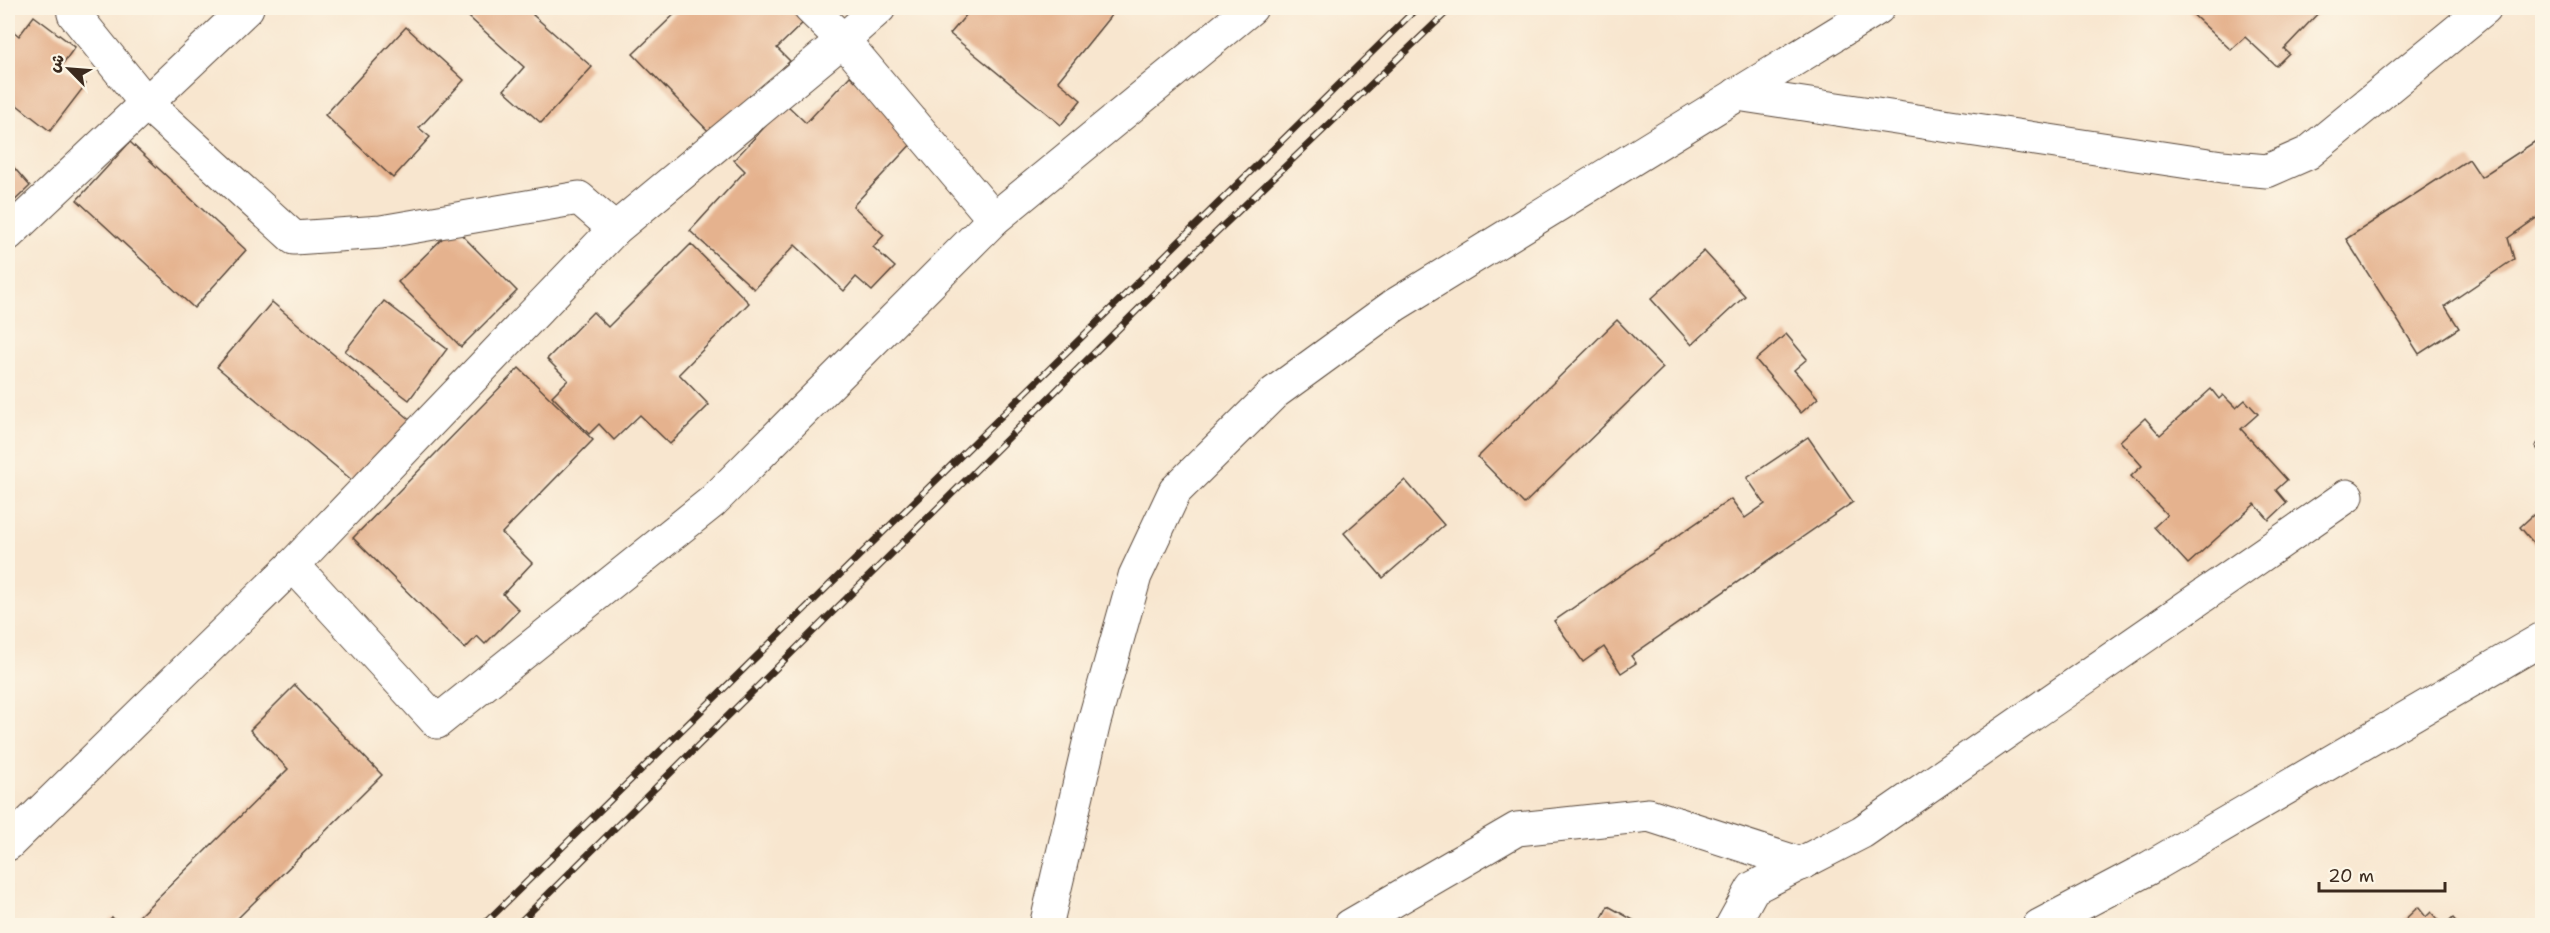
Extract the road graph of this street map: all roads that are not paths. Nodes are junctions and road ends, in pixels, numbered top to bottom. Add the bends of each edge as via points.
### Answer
1 (73, 8) edge
2 (247, 8) edge
3 (810, 8) edge
4 (879, 8) edge
5 (1251, 8) edge
6 (1878, 8) edge
7 (2485, 8) edge
8 (843, 40) junction
9 (1737, 94) junction
10 (146, 103) junction
11 (994, 219) junction
12 (615, 229) junction
13 (8, 234) edge
14 (2348, 496) dead end
15 (293, 565) junction
16 (2542, 639) edge
17 (8, 844) edge
18 (1801, 864) junction
19 (1047, 926) edge
20 (1350, 926) edge
21 (1732, 926) edge
22 (2039, 926) edge

1 - 10 street
2 - 10 street
3 - 8 street
4 - 8 street
5 - 11 street
6 - 9 street
7 - 9 street via 2308,153 2267,171
8 - 11 street
8 - 12 street
9 - 19 street via 1395,305 1274,393 1175,491 1135,576 1094,722
10 - 12 street via 294,238 381,232 579,198
10 - 13 street
11 - 15 street via 712,502 437,722
12 - 15 street
14 - 18 street via 1862,832
15 - 17 street
16 - 22 street via 2149,868
18 - 20 street via 1649,815 1517,829
18 - 21 street via 1753,888

